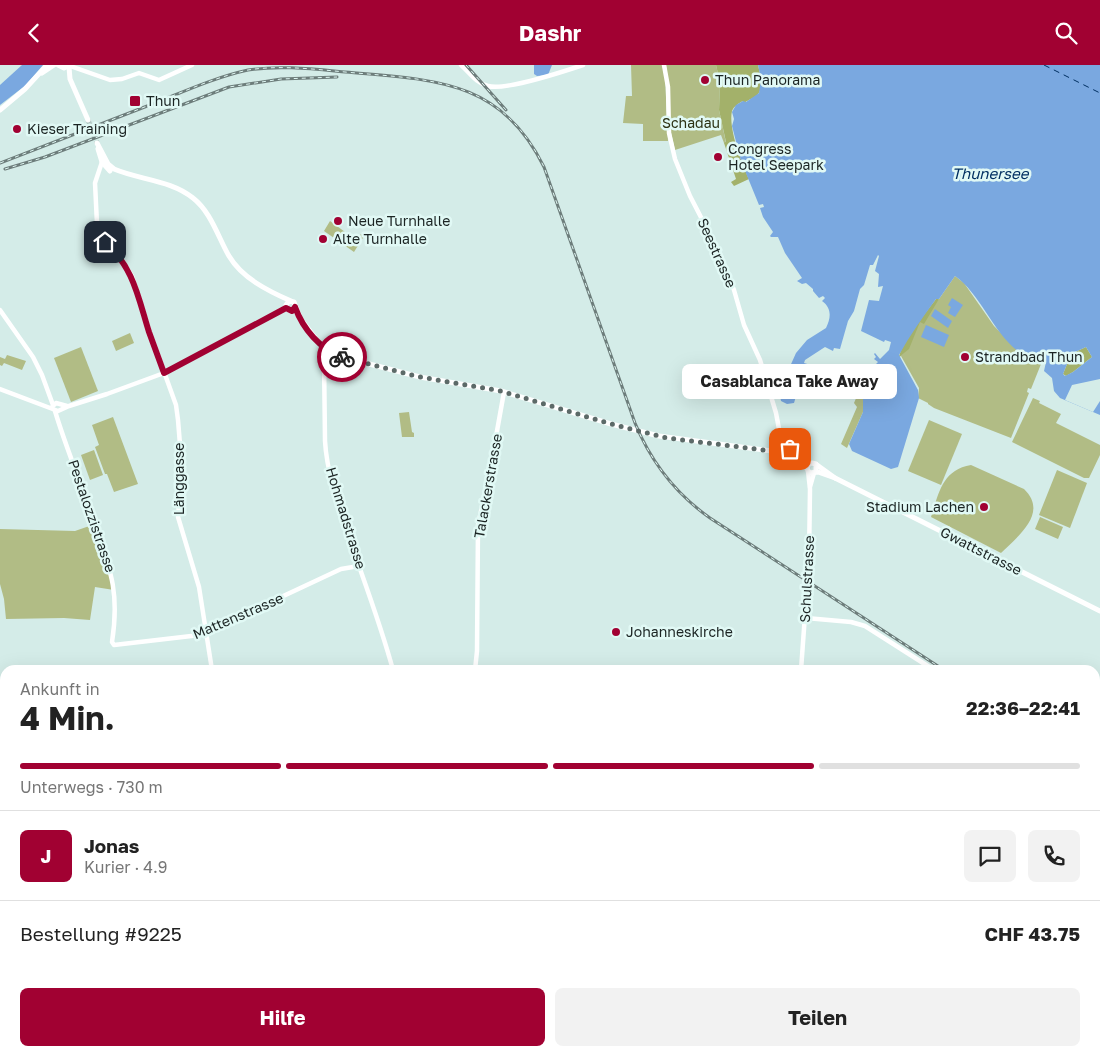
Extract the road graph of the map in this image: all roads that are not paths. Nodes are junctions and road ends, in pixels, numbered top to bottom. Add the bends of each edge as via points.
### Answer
1 (47, 65) edge
2 (79, 65) edge
3 (192, 65) edge
4 (461, 65) edge
5 (583, 65) edge
6 (664, 65) edge
7 (58, 66) edge
8 (70, 66) edge
9 (84, 70) junction
10 (41, 73) junction
11 (70, 79) junction
12 (0, 110) edge
13 (88, 120) tunnel mouth
14 (104, 163) joint
15 (288, 306) junction
16 (0, 310) edge
17 (300, 318) junction
18 (329, 351) junction
19 (164, 373) junction
20 (0, 389) edge
21 (504, 392) junction
22 (50, 395) junction
23 (44, 404) junction
24 (56, 407) junction
25 (786, 452) junction
26 (810, 463) junction
27 (817, 465) junction
28 (811, 471) junction
29 (835, 478) junction
30 (359, 566) junction
31 (1100, 611) edge
32 (806, 619) junction
33 (206, 632) junction
34 (113, 644) joint
35 (211, 665) edge
36 (392, 665) edge
37 (475, 665) edge
38 (801, 665) edge
39 (926, 665) edge

1 - 10 main road
2 - 9 street
3 - 9 street via 155,80 138,73 110,81
4 - 5 street via 480,83 496,87
6 - 25 street, Seestrasse via 668,87 668,125 675,159 730,278 744,325 760,359
7 - 8 main road
7 - 10 main road
7 - 11 main road
8 - 9 street
8 - 11 main road
10 - 12 main road
11 - 13 main road
14 - 15 main road via 116,173 178,193 194,203 208,217 237,267 279,295
14 - 19 street, Länggasse via 96,178 98,239 121,259 132,276
15 - 17 main road
15 - 17 main road via 294,303
15 - 19 street
16 - 22 street via 34,357
17 - 18 main road
18 - 21 main road via 420,377
18 - 30 street, Hohmadstrasse via 324,362 325,441 339,508
19 - 24 street via 107,395
19 - 33 street, Länggasse via 178,420 182,475 178,517 199,587
20 - 23 street
21 - 25 main road via 659,436
21 - 37 street, Talackerstrasse via 478,525
22 - 23 street
22 - 24 street
23 - 24 street
24 - 34 street, Pestalozzistrasse via 112,574 116,609
25 - 26 main road, Gwattstrasse
25 - 28 main road, Gwattstrasse
26 - 27 main road, Gwattstrasse
26 - 28 main road
27 - 28 main road
27 - 29 main road, Gwattstrasse
28 - 29 main road, Gwattstrasse
28 - 32 street, Schulstrasse
29 - 31 main road, Gwattstrasse
30 - 33 street, Mattenstrasse via 341,569
30 - 36 street, Hohmadstrasse
32 - 38 street, Schulstrasse
32 - 39 street via 865,626
33 - 34 street, Mattenstrasse via 183,638
33 - 35 street, Länggasse

